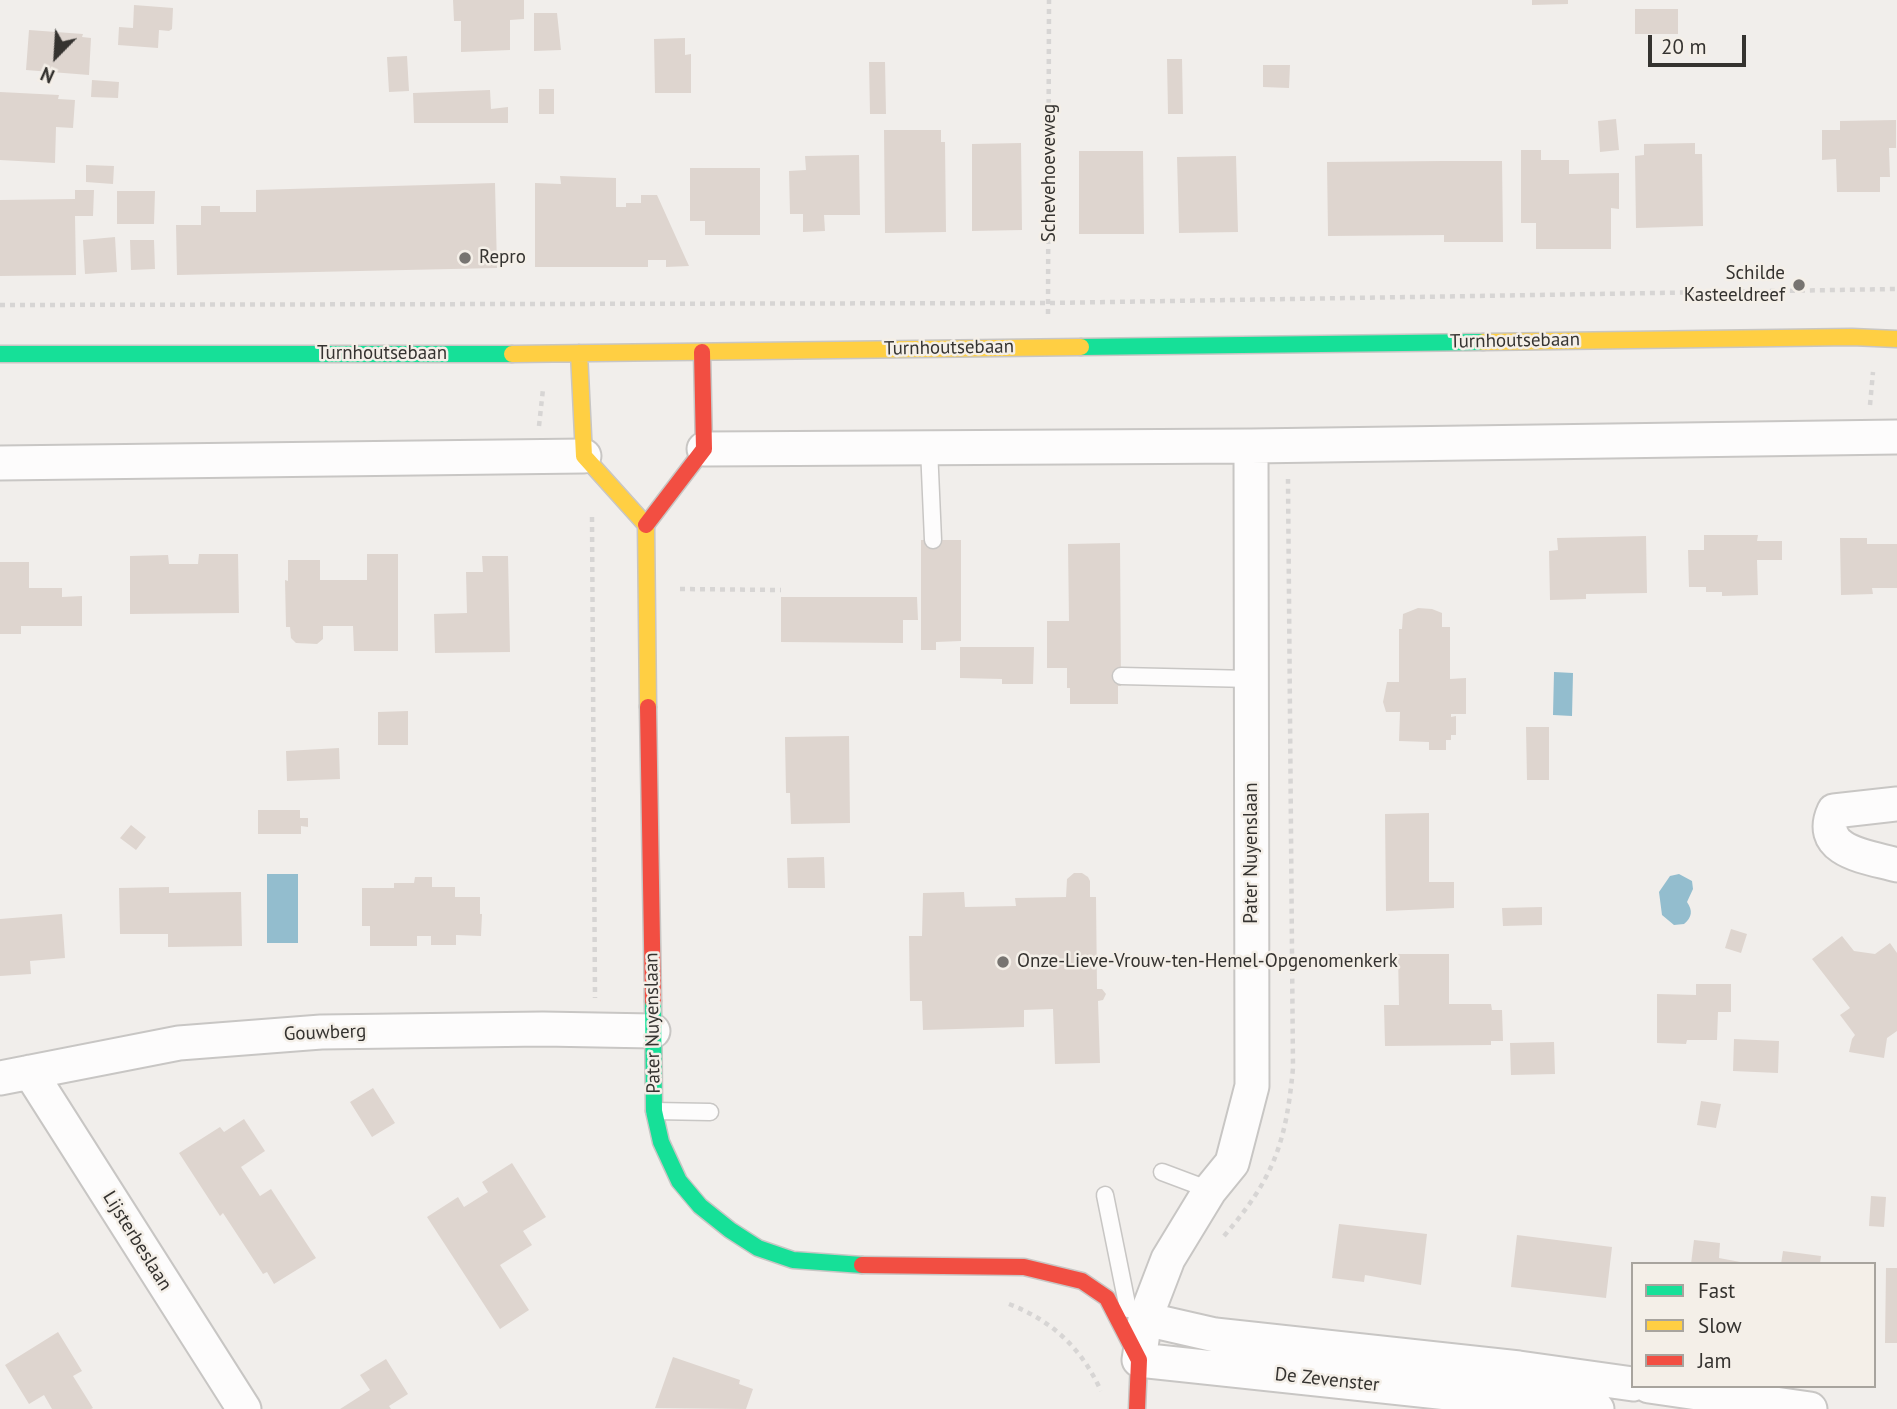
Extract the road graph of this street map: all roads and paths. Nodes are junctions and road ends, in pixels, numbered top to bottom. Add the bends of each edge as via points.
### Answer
1 (1049, 0) edge
2 (1897, 289) edge
3 (1049, 303) junction
4 (0, 305) edge
5 (1876, 338) junction
6 (1897, 340) edge
7 (1048, 346) junction
8 (702, 352) junction
9 (579, 353) junction
10 (0, 354) edge
11 (543, 385) dead end
12 (1882, 437) edge
13 (1251, 446) junction
14 (929, 448) junction
15 (704, 449) junction
16 (536, 456) junction
17 (0, 463) edge
18 (591, 463) junction
19 (646, 525) junction
20 (933, 540) dead end
21 (647, 588) junction
22 (781, 590) dead end
23 (1121, 676) dead end
24 (1251, 679) junction
25 (1897, 804) edge
26 (1897, 865) edge
27 (595, 1030) junction
28 (653, 1031) junction
29 (15, 1075) edge
30 (654, 1111) junction
31 (710, 1112) dead end
32 (1162, 1172) dead end
33 (1210, 1190) junction
34 (1105, 1195) dead end
35 (999, 1301) dead end
36 (1145, 1319) junction
37 (1139, 1360) junction
38 (1517, 1383) junction
39 (1631, 1384) edge
40 (1663, 1388) edge
41 (1103, 1395) dead end
42 (244, 1409) edge
43 (1137, 1409) edge
44 (1597, 1409) edge
45 (1810, 1409) edge

1 - 3 path, Schevehoeveweg
2 - 3 path
3 - 4 path
3 - 7 path, Schevehoeveweg
5 - 6 main road, Turnhoutsebaan
5 - 7 main road, Turnhoutsebaan
5 - 12 path
7 - 8 main road, Turnhoutsebaan
8 - 9 main road, Turnhoutsebaan
8 - 15 main road
9 - 10 main road, Turnhoutsebaan
9 - 18 main road
11 - 16 path
12 - 13 street
13 - 14 street
13 - 24 street, Pater Nuyenslaan
14 - 15 street
14 - 20 lane
15 - 19 main road
16 - 17 street
16 - 18 street
18 - 19 main road
18 - 27 path
19 - 21 main road, Pater Nuyenslaan
21 - 22 path
21 - 28 main road, Pater Nuyenslaan
23 - 24 lane
24 - 33 street, Pater Nuyenslaan via 1252,1086 1232,1163
25 - 26 street via 1834,811 1829,823 1831,836 1842,849
27 - 28 street, Gouwberg
27 - 29 street, Gouwberg via 321,1032 179,1043
28 - 30 main road, Pater Nuyenslaan
29 - 42 street, Lijsterbeslaan
30 - 31 lane
30 - 37 main road, Pater Nuyenslaan via 661,1142 679,1181 700,1206 758,1248 793,1260 1024,1267 1082,1281 1107,1298
32 - 33 lane
33 - 36 street, Pater Nuyenslaan via 1168,1259
34 - 37 lane
35 - 41 path via 1040,1319 1065,1338 1091,1370
36 - 37 street, Pater Nuyenslaan
36 - 38 street, De Zevenster via 1216,1335
37 - 38 street, De Zevenster
37 - 43 main road, Pater Nuyenslaan
38 - 39 street, De Zevenster
38 - 44 street, De Zevenster
40 - 45 street

